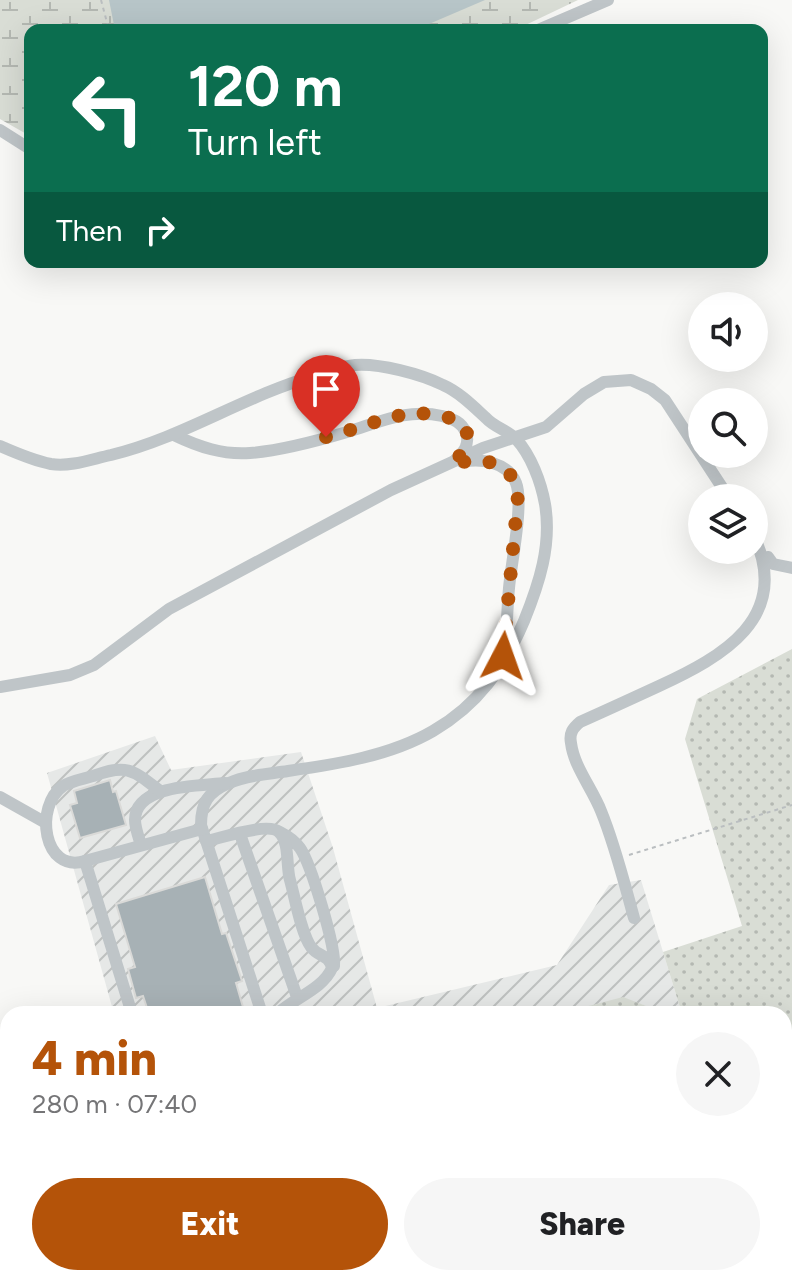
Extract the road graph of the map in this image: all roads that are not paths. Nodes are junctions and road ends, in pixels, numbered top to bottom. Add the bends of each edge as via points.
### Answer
1 (608, 0) edge
2 (552, 24) edge
3 (0, 130) edge
4 (24, 145) edge
5 (174, 435) junction
6 (514, 437) junction
7 (0, 446) edge
8 (451, 464) junction
9 (720, 484) edge
10 (768, 557) edge
11 (768, 562) edge
12 (792, 568) edge
13 (770, 590) junction
14 (499, 670) junction
15 (0, 687) edge
16 (228, 783) junction
17 (160, 791) junction
18 (0, 797) edge
19 (46, 823) junction
20 (277, 830) junction
21 (240, 834) junction
22 (204, 835) junction
23 (141, 845) junction
24 (85, 861) junction
25 (634, 918) dead end
26 (329, 976) junction
27 (297, 997) junction
28 (130, 1006) edge
29 (259, 1006) edge
30 (286, 1006) edge

1 - 2 street
3 - 4 street
5 - 6 street via 252,398 354,365 379,366 443,385
5 - 7 street via 72,464 50,464
5 - 8 street via 223,453 253,453 424,412 458,421 466,430 465,451
6 - 8 street
6 - 9 street via 546,427 604,382 631,380 665,400
6 - 14 street via 537,476 548,527 533,597
8 - 14 street via 498,464 516,482 506,640
8 - 15 street via 391,490 169,609 94,665 70,675
10 - 12 street via 773,564
11 - 13 street
12 - 13 street
13 - 25 street via 762,615 744,640 727,652 573,728 574,756 600,809
14 - 16 street via 463,711 388,750
16 - 17 street
16 - 22 street via 209,795 201,808
17 - 19 street via 127,768 115,768 64,785 48,809
17 - 23 street via 138,807
18 - 19 street
19 - 24 street via 56,855
20 - 21 street
20 - 26 street via 285,843 286,867 311,947 330,961
20 - 26 street via 295,842 305,858 334,951
21 - 22 street
21 - 27 street
22 - 23 street
22 - 29 street
23 - 24 street
24 - 28 street
26 - 27 street
27 - 30 street

